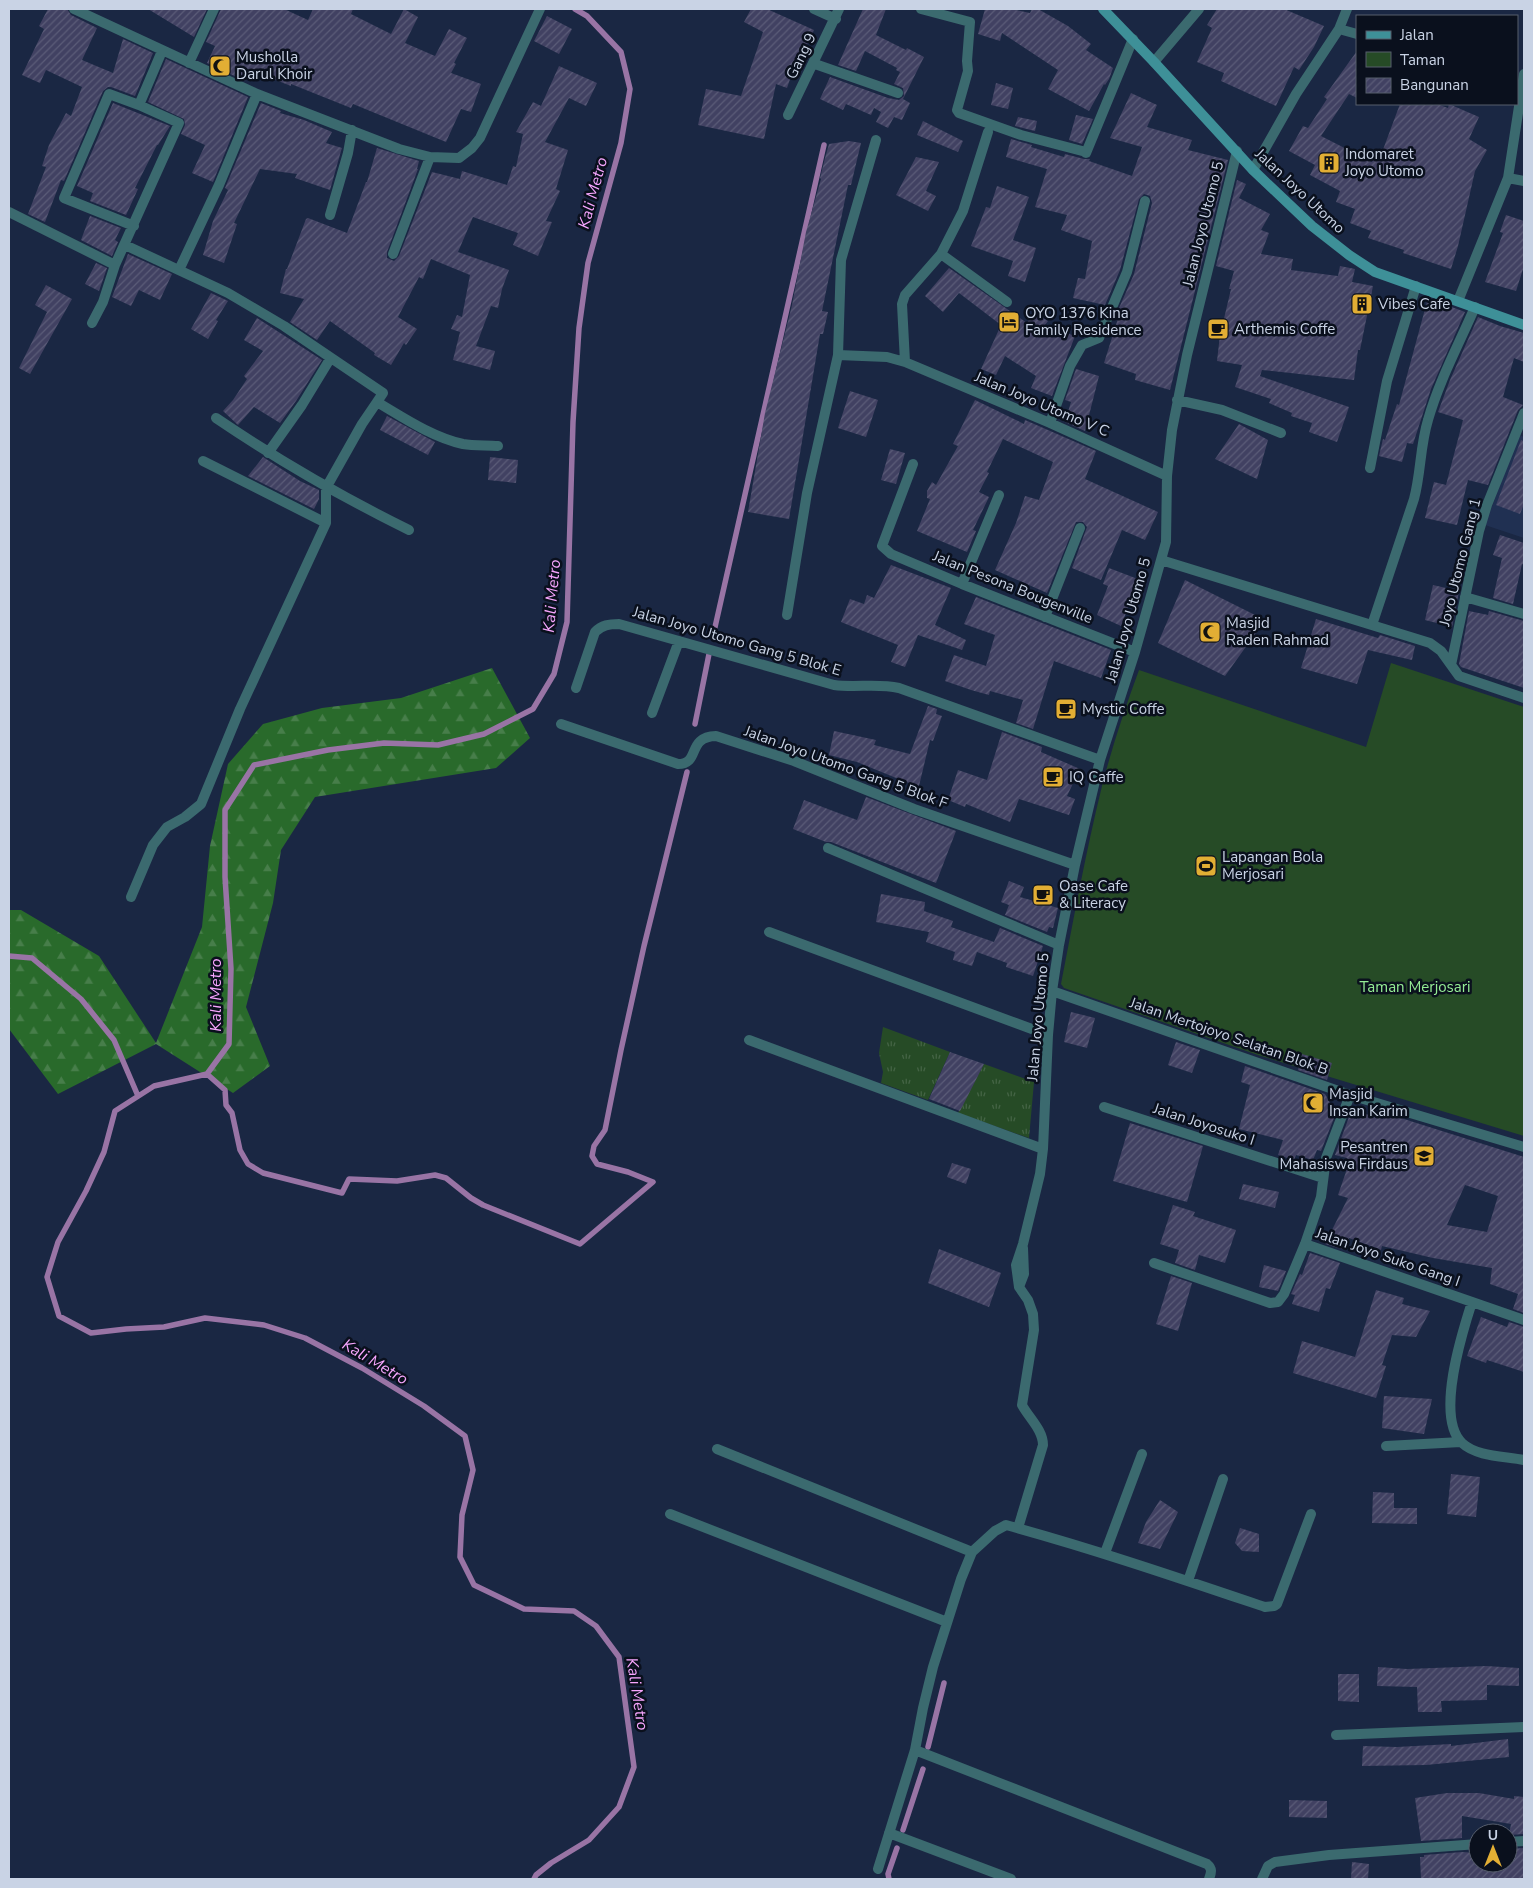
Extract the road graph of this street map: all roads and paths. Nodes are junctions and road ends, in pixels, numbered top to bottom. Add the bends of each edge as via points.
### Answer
1 (74, 9) edge
2 (214, 9) edge
3 (540, 9) edge
4 (814, 9) edge
5 (921, 9) edge
6 (1103, 9) edge
7 (1199, 9) edge
8 (1347, 9) edge
9 (838, 14) edge
10 (1339, 30) junction
11 (1356, 34) edge
12 (1133, 39) junction
13 (162, 50) junction
14 (1154, 62) junction
15 (189, 63) junction
16 (814, 64) junction
17 (1521, 80) edge
18 (898, 93) dead end
19 (256, 94) junction
20 (1518, 103) edge
21 (139, 105) junction
22 (1518, 105) edge
23 (788, 115) dead end
24 (352, 130) junction
25 (988, 132) dead end
26 (876, 140) dead end
27 (1237, 151) junction
28 (430, 157) junction
29 (1254, 170) junction
30 (1508, 178) junction
31 (1524, 182) edge
32 (1145, 201) dead end
33 (9, 212) edge
34 (330, 215) dead end
35 (134, 226) junction
36 (125, 245) junction
37 (393, 254) dead end
38 (941, 254) junction
39 (115, 265) junction
40 (179, 270) junction
41 (1416, 286) junction
42 (1458, 301) junction
43 (1007, 302) dead end
44 (1475, 307) junction
45 (92, 323) dead end
46 (1524, 325) edge
47 (838, 354) junction
48 (330, 359) junction
49 (905, 362) junction
50 (1177, 400) junction
51 (376, 402) junction
52 (1524, 413) edge
53 (216, 418) dead end
54 (1050, 423) junction
55 (1282, 433) dead end
56 (498, 446) dead end
57 (268, 453) junction
58 (203, 462) dead end
59 (913, 464) dead end
60 (1370, 468) dead end
61 (1167, 476) junction
62 (326, 488) junction
63 (998, 495) dead end
64 (326, 523) junction
65 (1080, 528) dead end
66 (409, 530) dead end
67 (1161, 560) junction
68 (962, 584) junction
69 (1466, 598) junction
70 (1524, 614) edge
71 (786, 615) dead end
72 (1045, 617) junction
73 (1372, 625) junction
74 (679, 641) junction
75 (1135, 652) junction
76 (1451, 664) junction
77 (576, 688) dead end
78 (1524, 698) edge
79 (652, 713) dead end
80 (560, 724) dead end
81 (1100, 760) junction
82 (828, 848) dead end
83 (1075, 865) junction
84 (131, 897) dead end
85 (769, 932) dead end
86 (1059, 945) junction
87 (1052, 990) junction
88 (1048, 1035) junction
89 (749, 1040) dead end
90 (1350, 1095) junction
91 (1104, 1107) dead end
92 (1524, 1148) edge
93 (1043, 1149) junction
94 (1323, 1178) junction
95 (1305, 1244) junction
96 (1154, 1263) dead end
97 (1472, 1302) junction
98 (1524, 1320) edge
99 (1461, 1442) junction
100 (1386, 1446) dead end
101 (717, 1449) dead end
102 (1142, 1454) dead end
103 (1524, 1460) edge
104 (1223, 1479) dead end
105 (670, 1514) dead end
106 (1311, 1514) dead end
107 (1018, 1528) junction
108 (972, 1552) junction
109 (1105, 1553) junction
110 (1188, 1581) junction
111 (947, 1622) junction
112 (1524, 1727) edge
113 (1336, 1736) dead end
114 (915, 1750) junction
115 (889, 1834) junction
116 (1468, 1845) edge
117 (878, 1869) dead end
118 (1011, 1879) edge
119 (1209, 1879) edge
120 (1262, 1879) edge

1 - 13 street
2 - 15 street
3 - 28 street via 480,138 459,158
4 - 9 street
5 - 12 street via 970,22 968,71 957,110 959,113 1086,153
6 - 12 main road, Jalan Joyo Utomo
7 - 14 street
8 - 10 street
9 - 16 street, Gang 9
10 - 11 street
10 - 29 street via 1296,94
12 - 14 main road, Jalan Joyo Utomo
13 - 15 street
13 - 21 street
14 - 27 main road, Jalan Joyo Utomo
15 - 19 street
16 - 18 street
16 - 23 street, Gang 9
17 - 20 street
19 - 24 street
19 - 40 street via 219,185
21 - 35 street via 179,123
21 - 35 street via 110,94 64,198
22 - 30 street
24 - 28 street via 399,149
24 - 34 street
25 - 38 street via 963,212
26 - 47 street via 841,260
27 - 29 main road, Jalan Joyo Utomo
27 - 50 street, Jalan Joyo Utomo 5
28 - 37 street
29 - 41 main road, Jalan Joyo Utomo via 1312,226 1349,255 1375,272
30 - 31 street
30 - 42 street
32 - 54 street via 1127,272 1099,338 1082,345 1070,366
33 - 39 street
35 - 36 street
36 - 39 street
36 - 40 street
38 - 43 street
38 - 49 street via 905,295 902,304
39 - 45 street
40 - 48 street via 228,293 284,326
41 - 42 main road, Jalan Joyo Utomo
41 - 60 street via 1387,381
42 - 44 main road, Jalan Joyo Utomo
44 - 46 main road, Jalan Joyo Utomo
44 - 73 street via 1427,422 1418,485
47 - 49 street, Jalan Joyo Utomo V C via 887,357
47 - 71 street via 807,493
48 - 51 street via 382,392
48 - 57 street
49 - 54 street, Jalan Joyo Utomo V C
50 - 55 street via 1222,410
50 - 61 street, Jalan Joyo Utomo 5
51 - 56 street via 444,438 466,444
51 - 62 street
52 - 69 street, Joyo Utomo Gang 1 via 1487,505
53 - 57 street
54 - 61 street, Jalan Joyo Utomo V C
57 - 62 street
58 - 64 street
59 - 68 street, Jalan Pesona Bougenville via 882,546 891,554
61 - 67 street, Jalan Joyo Utomo 5 via 1166,542
62 - 64 street
62 - 66 street
63 - 68 street
64 - 84 street via 240,709 201,804 167,827 153,845
65 - 72 street
67 - 73 street
67 - 75 street, Jalan Joyo Utomo 5
68 - 72 street, Jalan Pesona Bougenville
69 - 70 street
69 - 76 street, Joyo Utomo Gang 1
72 - 75 street, Jalan Pesona Bougenville
73 - 76 street via 1430,644 1441,651
74 - 77 street, Jalan Joyo Utomo Gang 5 Blok E via 619,624 601,626 594,632
74 - 79 street
74 - 81 street, Jalan Joyo Utomo Gang 5 Blok E via 834,685 899,688
75 - 81 street, Jalan Joyo Utomo 5
76 - 78 street via 1459,676
80 - 83 street, Jalan Joyo Utomo Gang 5 Blok F via 678,764 692,758 701,739 716,736 794,761
81 - 83 street, Jalan Joyo Utomo 5
82 - 86 street
83 - 86 street, Jalan Joyo Utomo 5
85 - 88 street
86 - 87 street, Jalan Joyo Utomo 5
87 - 88 street, Jalan Joyo Utomo 5
87 - 90 street, Jalan Mertojoyo Selatan Blok B
88 - 93 street, Jalan Joyo Utomo 5
89 - 93 street
90 - 92 street, Jalan Mertojoyo Selatan Blok B
90 - 94 street, Jalan Joyo Suko Gang I via 1326,1158
91 - 94 street, Jalan Joyosuko I
93 - 107 street, Jalan Joyo Utomo 5 via 1040,1174 1016,1265 1019,1288 1033,1314 1034,1330 1022,1405 1043,1438 1043,1445
94 - 95 street, Jalan Joyo Suko Gang I via 1321,1197
95 - 96 street via 1278,1302 1270,1303
95 - 97 street, Jalan Joyo Suko Gang I
97 - 98 street, Jalan Joyo Suko Gang I
97 - 99 street via 1452,1377 1450,1418
99 - 100 street
99 - 103 street via 1475,1451
101 - 108 street
102 - 109 street
104 - 110 street
105 - 111 street
106 - 110 street via 1274,1606 1265,1607
107 - 108 street via 1006,1525
107 - 109 street
108 - 111 street
109 - 110 street
111 - 114 street
112 - 113 street
114 - 115 street
114 - 119 street via 1207,1864 1212,1872
115 - 117 street
115 - 118 street
116 - 120 street via 1275,1862 1268,1866

